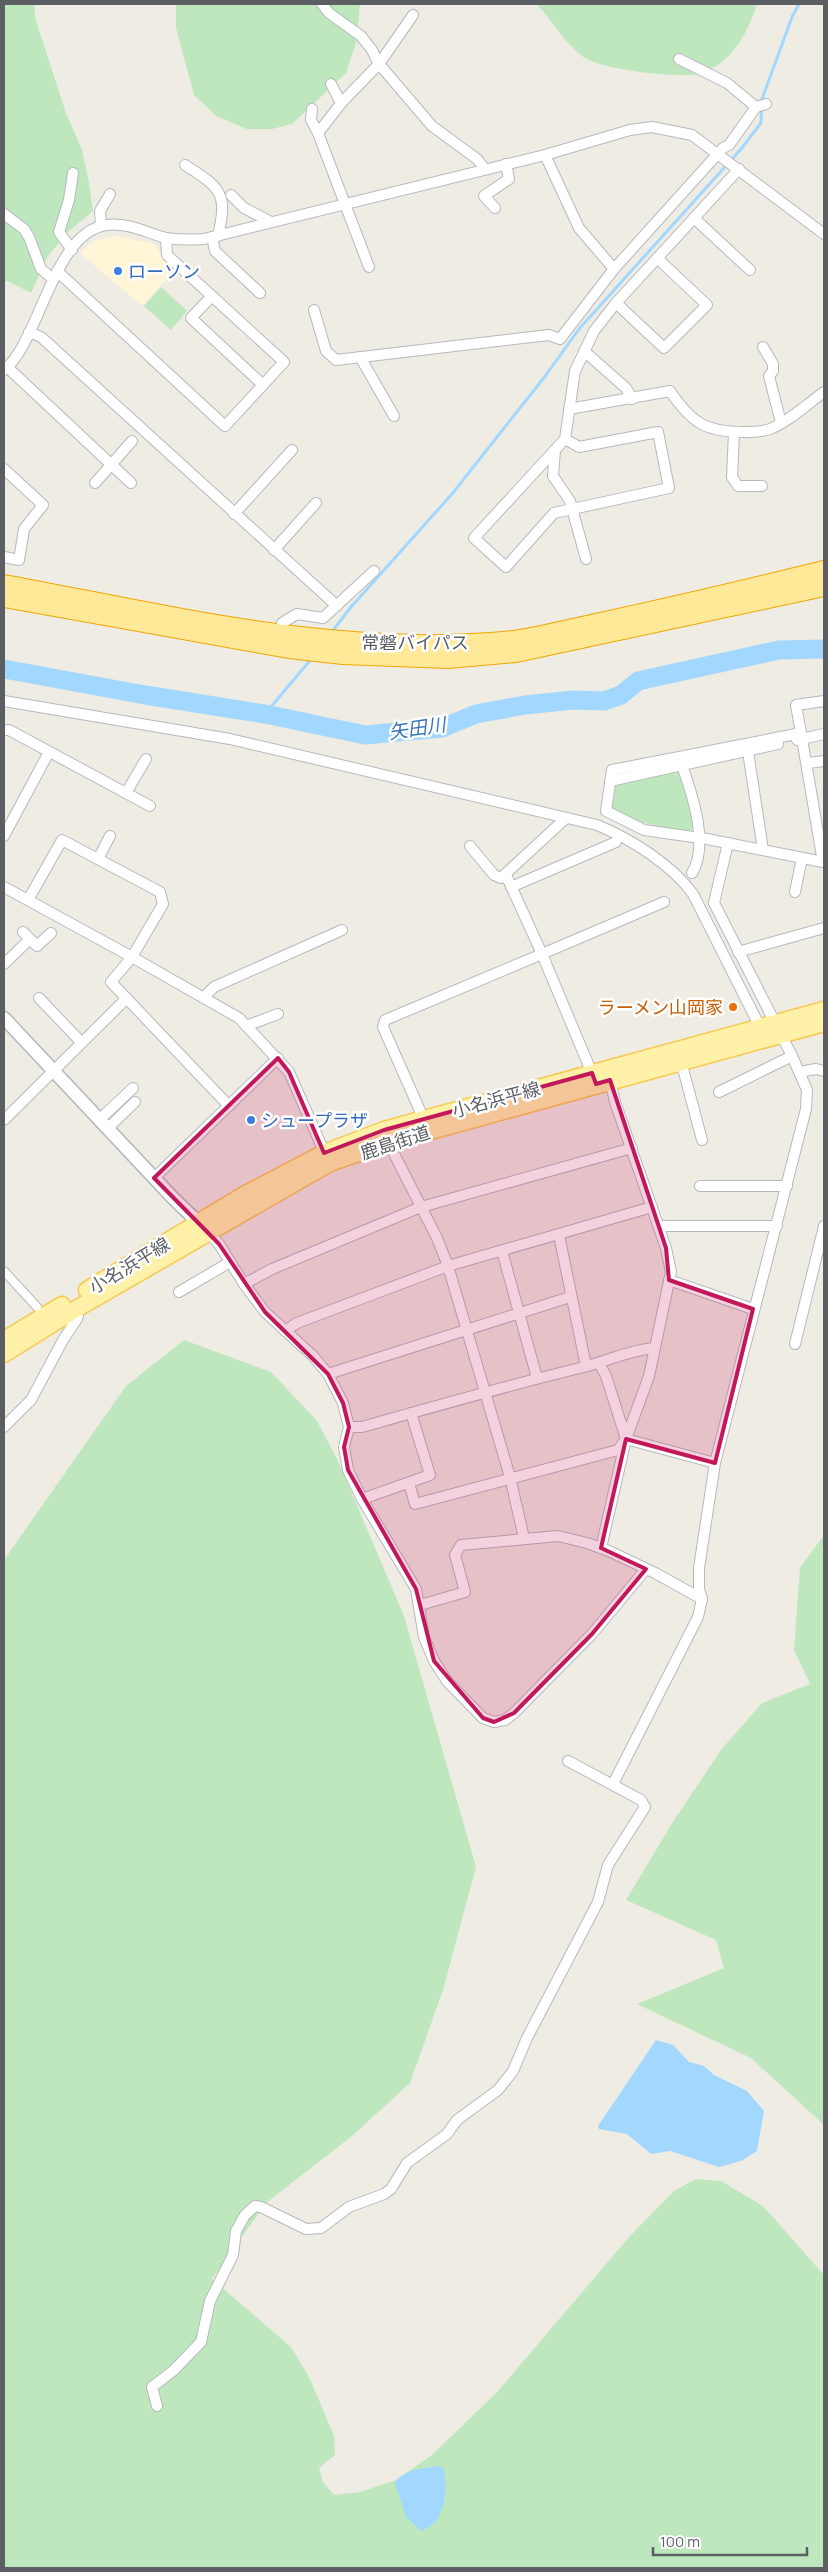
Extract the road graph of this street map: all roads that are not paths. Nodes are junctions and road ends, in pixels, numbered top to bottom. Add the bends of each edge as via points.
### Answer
1 (322, 4) edge
2 (412, 15) dead end
3 (679, 59) dead end
4 (379, 64) junction
5 (331, 84) dead end
6 (341, 103) junction
7 (312, 109) dead end
8 (318, 133) junction
9 (719, 154) junction
10 (545, 155) junction
11 (506, 164) junction
12 (185, 165) dead end
13 (485, 169) junction
14 (739, 169) junction
15 (73, 173) dead end
16 (110, 194) dead end
17 (231, 195) dead end
18 (344, 204) junction
19 (495, 208) dead end
20 (4, 214) edge
21 (694, 218) junction
22 (271, 222) junction
23 (101, 226) junction
24 (824, 234) edge
25 (215, 236) junction
26 (166, 238) junction
27 (72, 250) junction
28 (657, 258) junction
29 (369, 267) dead end
30 (614, 269) junction
31 (750, 270) dead end
32 (55, 275) junction
33 (260, 293) dead end
34 (212, 296) junction
35 (616, 303) junction
36 (314, 310) dead end
37 (28, 332) junction
38 (763, 347) dead end
39 (584, 351) junction
40 (360, 357) junction
41 (6, 365) edge
42 (263, 385) junction
43 (824, 392) edge
44 (632, 399) junction
45 (569, 409) junction
46 (394, 416) dead end
47 (781, 423) junction
48 (734, 432) junction
49 (565, 439) junction
50 (132, 441) dead end
51 (292, 450) dead end
52 (555, 450) junction
53 (112, 464) junction
54 (4, 469) edge
55 (95, 483) dead end
56 (131, 483) dead end
57 (762, 486) dead end
58 (316, 504) dead end
59 (573, 509) junction
60 (234, 514) junction
61 (274, 550) junction
62 (4, 557) edge
63 (586, 559) dead end
64 (824, 570) edge
65 (374, 571) dead end
66 (4, 584) edge
67 (824, 587) edge
68 (4, 598) edge
69 (337, 606) junction
70 (290, 640) junction
71 (348, 649) junction
72 (4, 701) edge
73 (824, 701) edge
74 (4, 730) edge
75 (824, 734) edge
76 (802, 736) junction
77 (747, 747) junction
78 (49, 752) junction
79 (146, 759) dead end
80 (681, 761) junction
81 (824, 761) edge
82 (808, 764) junction
83 (126, 793) junction
84 (150, 806) dead end
85 (566, 818) junction
86 (4, 836) edge
87 (110, 836) dead end
88 (699, 838) junction
89 (616, 842) dead end
90 (728, 843) junction
91 (470, 846) dead end
92 (763, 850) junction
93 (802, 858) junction
94 (98, 859) junction
95 (823, 862) edge
96 (692, 873) dead end
97 (506, 875) junction
98 (4, 887) edge
99 (511, 887) junction
100 (795, 892) dead end
101 (28, 900) junction
102 (664, 902) dead end
103 (824, 928) edge
104 (342, 930) dead end
105 (51, 933) dead end
106 (738, 952) junction
107 (542, 954) junction
108 (132, 957) junction
109 (4, 964) edge
110 (204, 997) junction
111 (39, 998) dead end
112 (128, 998) junction
113 (824, 1010) edge
114 (278, 1014) dead end
115 (4, 1018) edge
116 (824, 1023) edge
117 (246, 1026) junction
118 (760, 1027) junction
119 (779, 1028) junction
120 (81, 1042) junction
121 (792, 1056) junction
122 (278, 1058) junction
123 (681, 1061) junction
124 (54, 1071) junction
125 (824, 1071) edge
126 (799, 1072) junction
127 (600, 1079) junction
128 (133, 1088) dead end
129 (719, 1092) dead end
130 (136, 1102) dead end
131 (229, 1106) junction
132 (422, 1113) dead end
133 (4, 1120) edge
134 (104, 1124) junction
135 (386, 1136) junction
136 (702, 1140) dead end
137 (632, 1148) junction
138 (327, 1158) junction
139 (154, 1178) junction
140 (700, 1186) dead end
141 (787, 1186) junction
142 (421, 1207) junction
143 (652, 1207) junction
144 (658, 1226) junction
145 (777, 1226) junction
146 (824, 1226) edge
147 (203, 1227) junction
148 (559, 1235) junction
149 (502, 1251) junction
150 (230, 1262) junction
151 (448, 1266) junction
152 (4, 1271) edge
153 (669, 1280) junction
154 (244, 1284) junction
155 (179, 1292) dead end
156 (570, 1297) junction
157 (37, 1307) dead end
158 (76, 1309) junction
159 (753, 1309) junction
160 (519, 1312) junction
161 (466, 1329) junction
162 (285, 1331) junction
163 (4, 1340) edge
164 (795, 1344) dead end
165 (654, 1348) junction
166 (4, 1354) edge
167 (599, 1363) junction
168 (586, 1366) junction
169 (328, 1374) junction
170 (537, 1378) junction
171 (486, 1391) junction
172 (411, 1413) junction
173 (349, 1426) junction
174 (4, 1427) edge
175 (626, 1439) junction
176 (715, 1463) junction
177 (510, 1477) junction
178 (409, 1483) junction
179 (362, 1499) junction
180 (524, 1538) junction
181 (601, 1548) junction
182 (646, 1569) junction
183 (702, 1600) junction
184 (420, 1605) junction
185 (568, 1761) dead end
186 (613, 1784) junction
187 (157, 2406) dead end

1 - 4 street via 360,36
2 - 4 street
3 - 9 street via 727,83 761,106
4 - 6 street
4 - 13 street via 442,136
5 - 6 street
6 - 8 street
7 - 8 street via 311,120
8 - 18 street
9 - 10 street via 692,135 652,127 630,130
9 - 14 street
9 - 30 street
10 - 11 street
10 - 30 street via 579,228
11 - 13 street
11 - 19 street via 509,179 484,196
12 - 25 street via 201,175 223,198
13 - 18 street
14 - 21 street
14 - 24 street
15 - 27 street via 59,232
16 - 23 street via 100,211
17 - 22 street via 244,208
18 - 22 street
18 - 29 street
20 - 32 street via 24,229 41,269
21 - 28 street
21 - 31 street
22 - 25 street
23 - 26 street via 126,226
23 - 27 street via 89,232
25 - 26 street via 180,240
25 - 33 street via 216,251
26 - 34 street via 167,255
27 - 32 street
28 - 35 street
28 - 35 street via 706,305 664,348
30 - 40 street via 560,339 549,335
32 - 37 street
32 - 42 street via 225,426
34 - 42 street via 191,318
34 - 42 street via 284,362
35 - 39 street via 594,331
36 - 40 street via 329,356 336,360
37 - 41 street
37 - 60 street via 41,338
38 - 47 street via 773,364 773,371 768,376
39 - 44 street via 626,388
39 - 45 street via 575,371
40 - 46 street
41 - 53 street
43 - 47 street
44 - 45 street
44 - 48 street via 670,391 688,414 701,424 720,432
45 - 49 street
47 - 48 street via 769,430
48 - 57 street via 732,477 738,486
49 - 52 street
49 - 59 street via 579,447 658,432 669,488
50 - 53 street
51 - 60 street
52 - 59 street via 553,476
52 - 59 street via 474,538 506,567 554,513
53 - 55 street
53 - 56 street
54 - 62 street via 43,505 24,530 18,560
58 - 61 street
59 - 63 street
60 - 61 street
61 - 69 street
64 - 71 highway, 常磐バイパス via 651,612 515,640
65 - 69 street
66 - 70 highway, 常磐バイパス
67 - 71 highway, 常磐バイパス via 516,653 448,659
68 - 70 highway, 常磐バイパス
69 - 70 street via 323,618 297,614 282,623
70 - 71 highway, 常磐バイパス
72 - 85 street via 230,739
73 - 76 street via 796,705
74 - 78 street
75 - 76 street
76 - 77 street
76 - 82 street
77 - 80 street
77 - 92 street
78 - 83 street
78 - 86 street
79 - 83 street
80 - 88 street via 693,800
80 - 88 street via 612,770 606,811 644,830
81 - 82 street
82 - 95 street
83 - 84 street
85 - 97 street
85 - 118 street via 597,825 627,839 685,883
87 - 94 street
88 - 90 street
88 - 96 street
89 - 99 street
90 - 92 street
90 - 106 street via 714,903
91 - 97 street via 498,878
92 - 93 street
93 - 95 street
93 - 100 street
94 - 101 street via 62,840
94 - 108 street via 160,892 163,904
97 - 99 street
98 - 101 street
99 - 107 street
101 - 108 street
102 - 107 street
103 - 106 street
104 - 110 street via 214,987
105 - 109 street via 37,946 26,936
106 - 119 street
107 - 127 street
107 - 132 street via 385,1020 383,1027
108 - 110 street
108 - 112 street via 111,982
110 - 117 street via 239,1018
111 - 120 street
112 - 120 street
112 - 131 street
113 - 119 main road, 小名浜平線
114 - 117 street
115 - 124 street
116 - 119 main road
117 - 122 street
118 - 119 main road, 小名浜平線
118 - 127 main road, 小名浜平線
119 - 121 street
119 - 123 main road
120 - 124 street
121 - 126 street
121 - 129 street
122 - 131 street
122 - 138 street via 289,1072
123 - 127 main road
123 - 136 street
124 - 133 street
124 - 134 street
125 - 126 street
126 - 141 street via 807,1090 806,1109
127 - 135 main road, 小名浜平線
127 - 137 street via 615,1102
128 - 134 street
130 - 134 street
131 - 139 street
134 - 139 street
135 - 138 main road, 小名浜平線
135 - 142 street
137 - 142 street
137 - 143 street
138 - 147 main road, 小名浜平線 via 244,1195
139 - 147 street
140 - 141 street
141 - 145 street
142 - 151 street
142 - 154 street via 272,1269
143 - 144 street
143 - 148 street
144 - 145 street
144 - 153 street via 671,1272
145 - 159 street
146 - 164 street
147 - 150 street
147 - 158 main road
147 - 163 main road, 小名浜平線
148 - 149 street
148 - 156 street
149 - 151 street
149 - 160 street
150 - 154 street
150 - 155 street
151 - 161 street
151 - 162 street via 297,1323
152 - 157 street
153 - 159 street
153 - 165 street
154 - 162 street via 265,1312
156 - 160 street
156 - 168 street
158 - 166 main road
158 - 174 street via 77,1319 37,1391
159 - 176 street
160 - 161 street
160 - 170 street
161 - 169 street
161 - 171 street
162 - 169 street
165 - 167 street
165 - 175 street via 649,1376
167 - 168 street
167 - 175 street
168 - 170 street
169 - 173 street via 343,1403
170 - 171 street
171 - 172 street
171 - 177 street
172 - 173 street via 362,1428
172 - 178 street via 430,1475
173 - 179 street via 344,1447 348,1470
175 - 176 street
175 - 177 street via 618,1450
175 - 181 street
176 - 183 street via 698,1568 698,1589
177 - 178 street via 415,1504
177 - 180 street
178 - 179 street
179 - 184 street via 416,1589
180 - 181 street via 558,1536
180 - 184 street via 462,1545 456,1555 465,1592
181 - 182 street
182 - 183 street
182 - 184 street via 592,1634 514,1713 505,1720 494,1722 483,1718 447,1681 434,1662 424,1637
183 - 186 street via 698,1616
185 - 186 street
186 - 187 street via 642,1800 644,1811 608,1865 598,1902 506,2080 498,2090 457,2120 448,2134 406,2163 384,2194 349,2207 321,2228 306,2229 261,2207 250,2209 236,2231 233,2255 210,2301 201,2342 152,2387

